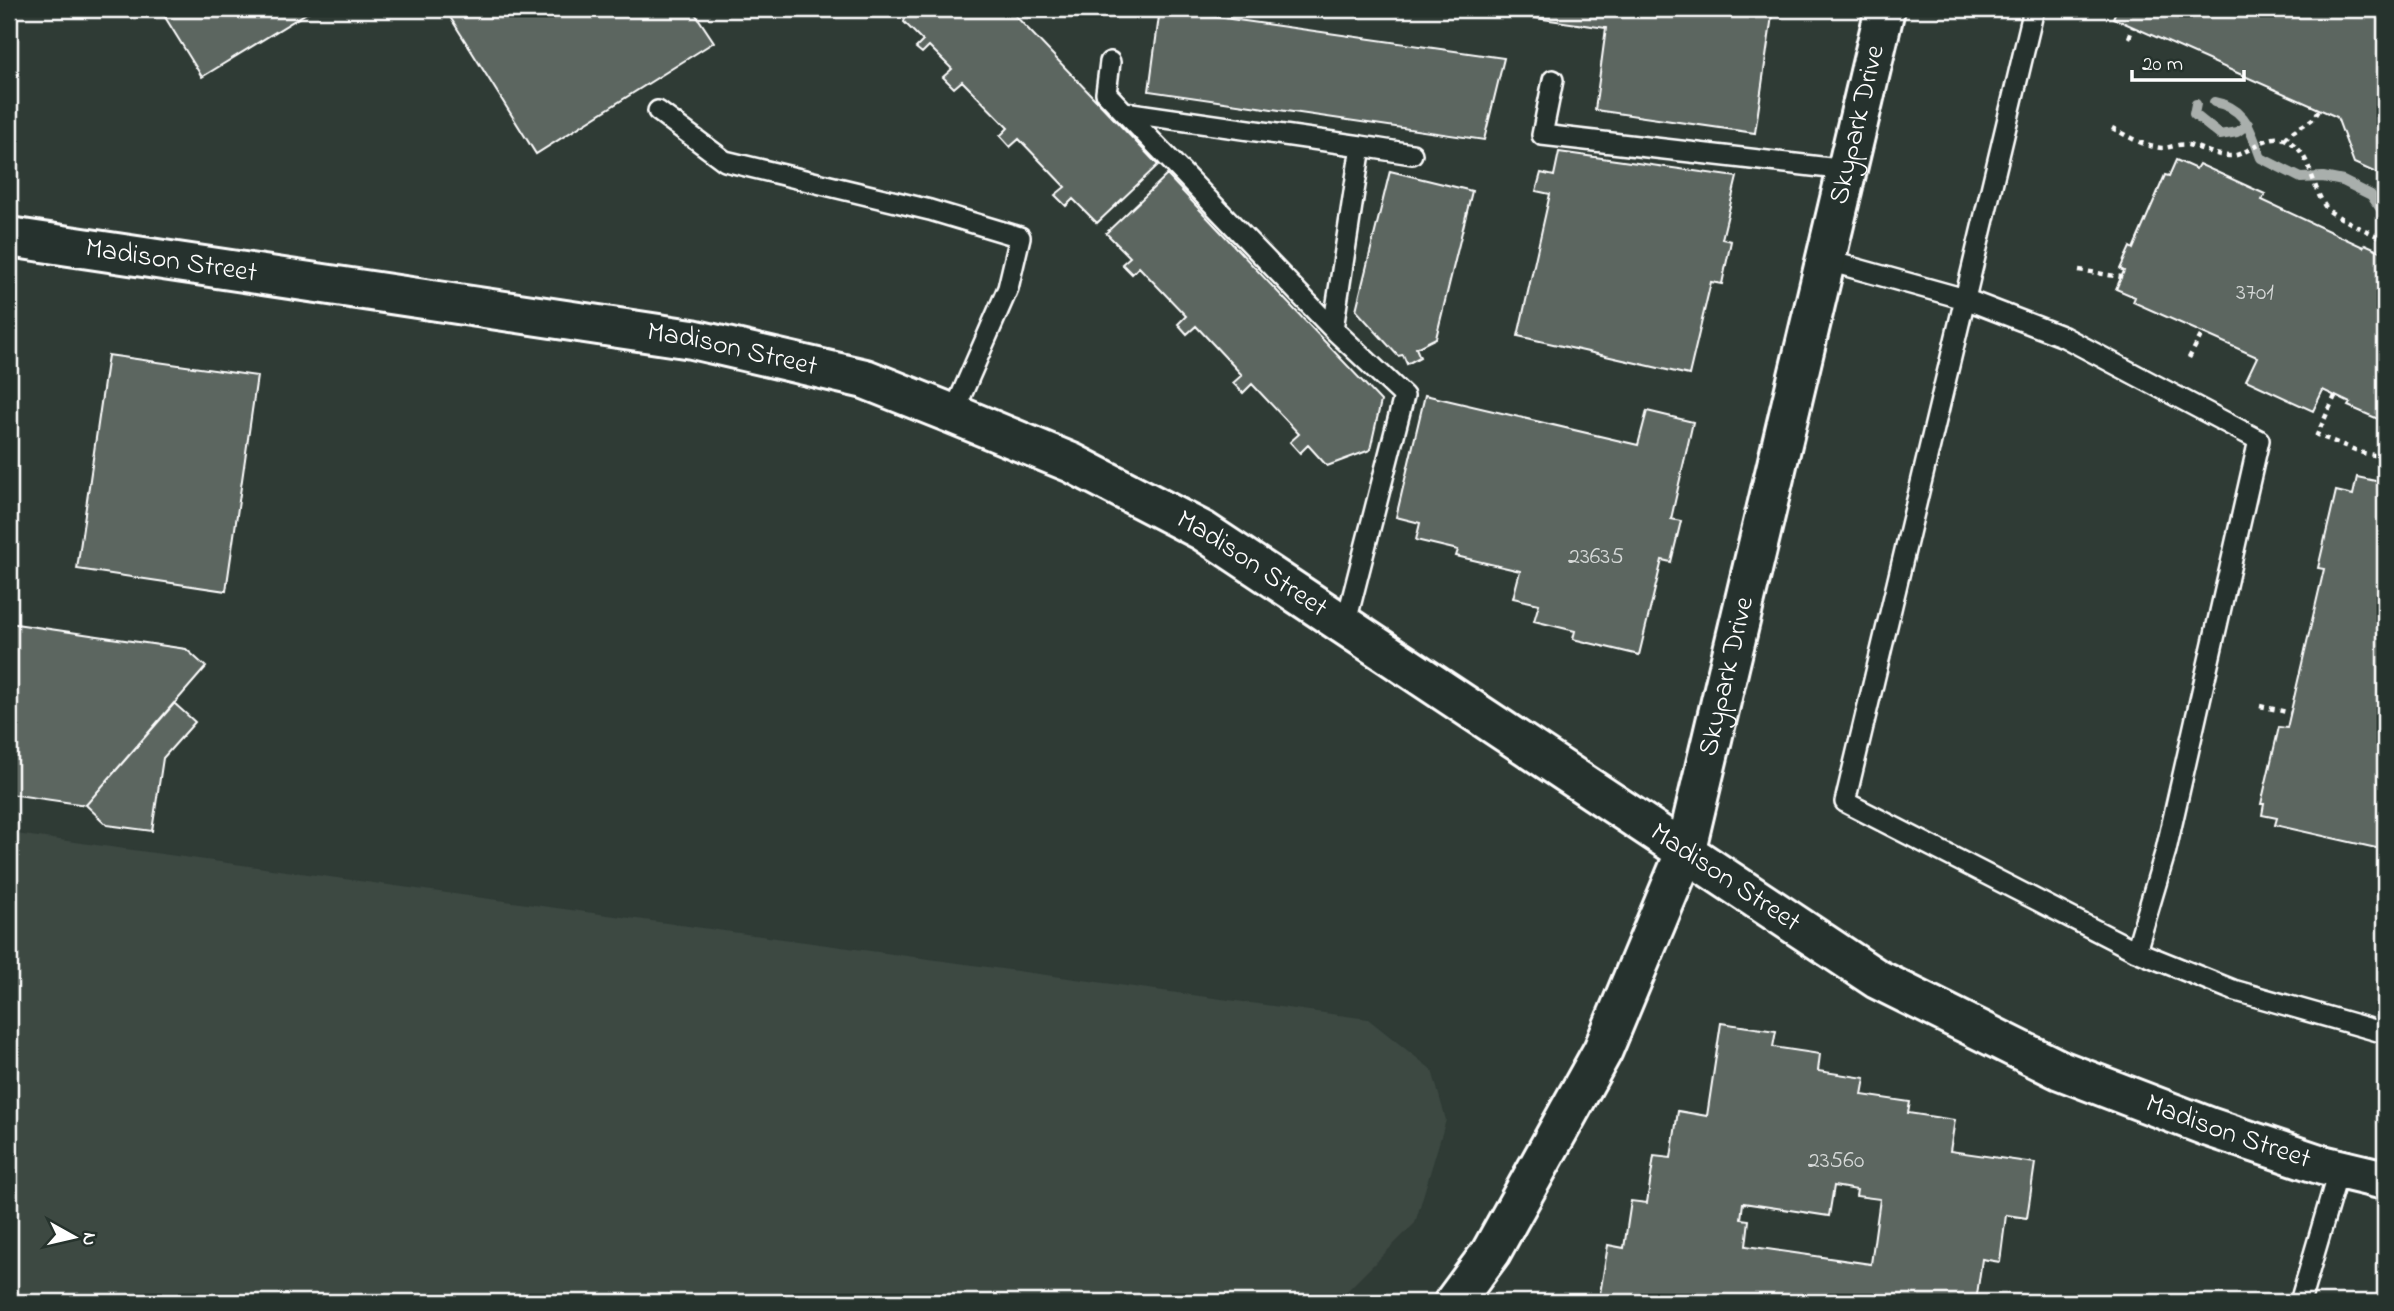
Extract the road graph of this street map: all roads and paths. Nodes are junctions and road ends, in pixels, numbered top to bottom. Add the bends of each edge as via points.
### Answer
1 (1885, 9) edge
2 (2034, 9) edge
3 (2133, 27) dead end
4 (2129, 38) dead end
5 (1110, 62) dead end
6 (1553, 80) dead end
7 (2319, 110) dead end
8 (658, 111) dead end
9 (1124, 112) junction
10 (2112, 128) dead end
11 (2285, 139) junction
12 (1361, 146) junction
13 (1412, 154) dead end
14 (1847, 170) junction
15 (9, 237) edge
16 (2385, 239) edge
17 (1825, 260) junction
18 (2079, 270) dead end
19 (2121, 277) dead end
20 (1965, 299) junction
21 (1333, 330) junction
22 (2203, 332) dead end
23 (2189, 358) dead end
24 (2335, 396) dead end
25 (953, 414) junction
26 (2385, 457) edge
27 (1345, 626) junction
28 (2260, 706) dead end
29 (2291, 713) dead end
30 (1685, 853) junction
31 (2136, 951) junction
32 (2385, 1033) edge
33 (2339, 1169) junction
34 (2385, 1180) edge
35 (1454, 1302) edge
36 (2300, 1302) edge

1 - 14 main road, Skypark Drive
2 - 20 lane
3 - 4 path
5 - 9 lane via 1106,93
6 - 14 lane via 1542,135
7 - 11 path
8 - 25 lane via 725,161 930,210 1020,237 1008,288
9 - 12 lane
9 - 21 lane
10 - 11 path via 2148,146 2182,144 2227,156 2270,138
11 - 16 path via 2299,148 2329,212
12 - 13 lane
12 - 21 lane
14 - 17 main road, Skypark Drive
15 - 25 main road, Madison Street via 692,339 865,379
17 - 20 lane
17 - 30 main road, Skypark Drive
18 - 19 path
20 - 31 lane via 1845,802
20 - 31 lane via 2064,337 2259,440 2165,850
21 - 27 lane via 1404,396
22 - 23 path
24 - 26 path via 2318,435
25 - 27 main road, Madison Street via 1072,463 1203,531
27 - 30 main road, Madison Street
28 - 29 path
30 - 33 main road, Madison Street via 1877,979 2060,1070 2186,1119
30 - 35 main road, Skypark Drive via 1603,1050 1491,1252
31 - 32 lane via 2233,990
33 - 34 main road, Madison Street
33 - 36 lane

